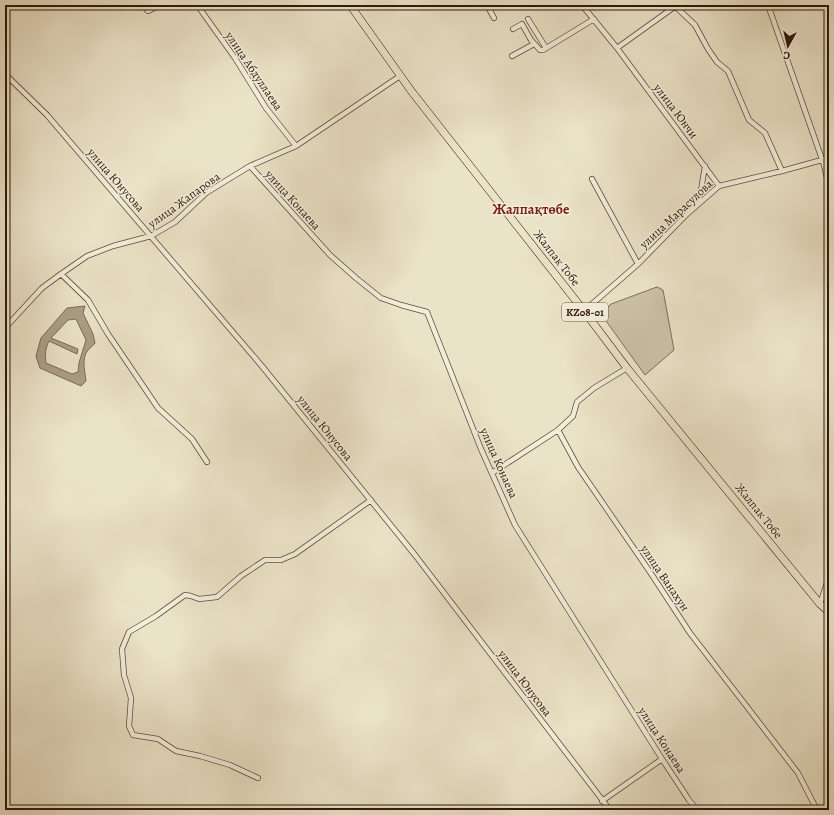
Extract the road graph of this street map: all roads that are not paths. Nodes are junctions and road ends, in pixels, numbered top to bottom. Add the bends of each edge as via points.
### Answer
1 (143, 5) edge
2 (160, 5) edge
3 (199, 5) edge
4 (350, 5) edge
5 (487, 5) edge
6 (582, 5) edge
7 (768, 5) edge
8 (676, 6) edge
9 (494, 18) dead end
10 (528, 19) dead end
11 (594, 19) junction
12 (514, 29) dead end
13 (534, 44) junction
14 (546, 48) junction
15 (617, 48) junction
16 (512, 56) dead end
17 (5, 74) edge
18 (400, 76) junction
19 (296, 146) junction
20 (829, 158) edge
21 (823, 160) junction
22 (250, 166) junction
23 (705, 166) junction
24 (782, 171) junction
25 (592, 179) dead end
26 (720, 186) junction
27 (829, 187) edge
28 (697, 205) junction
29 (151, 236) junction
30 (638, 264) junction
31 (61, 274) junction
32 (584, 311) junction
33 (5, 328) edge
34 (627, 368) junction
35 (558, 430) junction
36 (206, 462) dead end
37 (492, 473) junction
38 (371, 500) junction
39 (829, 577) edge
40 (820, 604) junction
41 (829, 612) edge
42 (662, 759) junction
43 (258, 778) dead end
44 (602, 801) junction
45 (610, 810) edge
46 (697, 810) edge
47 (816, 810) edge

1 - 2 street via 148,11
3 - 19 street, улица Абдуллаева via 266,108
4 - 18 main road, Жалпак Тобе / KZ08-01
5 - 9 street
6 - 11 street, улица Юнчи
7 - 21 street
8 - 15 street
8 - 24 street via 695,25 717,62 728,71 749,120 765,133
10 - 14 street
11 - 14 street
11 - 15 street, улица Юнчи
12 - 13 street via 522,24
13 - 14 street via 540,50
13 - 16 street
15 - 23 street, улица Юнчи
17 - 29 street, улица Юнусова via 47,115
18 - 19 street, улица Жапарова
18 - 32 main road, Жалпак Тобе / KZ08-01
19 - 22 street, улица Жапарова
20 - 21 street, улица Марасулова
21 - 24 street, улица Марасулова
21 - 27 street
22 - 29 street, улица Жапарова via 206,193 175,222
22 - 37 street, улица Конаева via 330,255 356,278 381,298 427,312
23 - 26 street, улица Юнчи
23 - 28 street
24 - 26 street, улица Марасулова
25 - 30 street
26 - 28 street, улица Марасулова
28 - 30 street, улица Марасулова
29 - 31 street, улица Жапарова via 87,256
29 - 38 street, улица Юнусова
30 - 32 street, улица Марасулова
31 - 33 street, улица Жапарова via 42,288
31 - 36 street via 88,300 158,408 192,439
32 - 34 main road, Жалпак Тобе / KZ08-01
34 - 35 street via 594,388 577,402 573,416
34 - 40 main road, Жалпак Тобе / KZ08-01
35 - 37 street
35 - 47 street, улица Ванахун via 578,467 690,634 798,773
37 - 42 street, улица Конаева via 515,526
38 - 43 street via 295,554 281,560 265,560 217,597 199,599 185,596 129,632 122,649 124,675 131,698 129,726 133,735 158,739 176,751 230,764
38 - 44 street, улица Юнусова
39 - 40 street
40 - 41 main road, Жалпак Тобе / KZ08-01
42 - 44 street
42 - 46 street, улица Конаева
44 - 45 street, улица Юнусова

